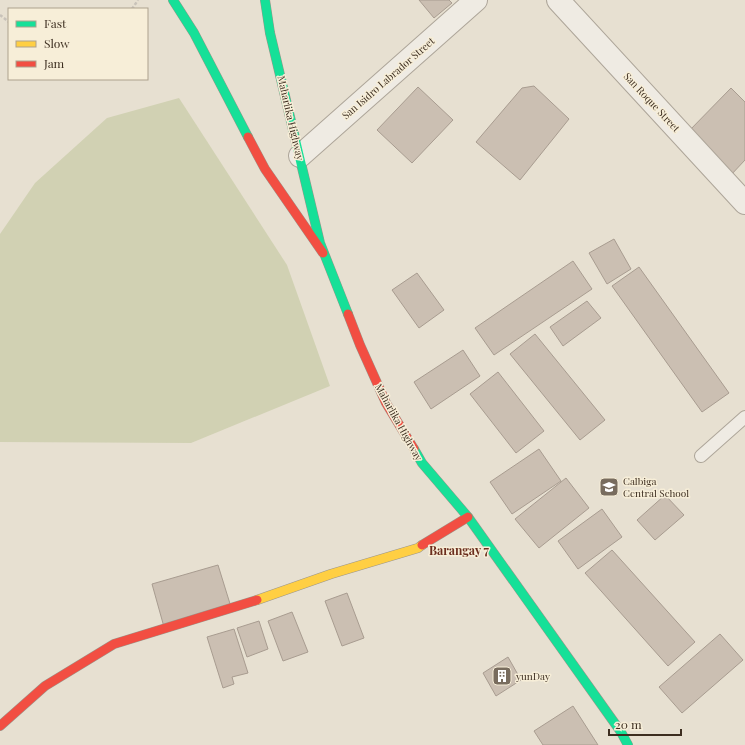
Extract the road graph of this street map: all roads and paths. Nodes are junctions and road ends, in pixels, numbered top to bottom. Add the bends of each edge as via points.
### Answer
1 (173, 0) edge
2 (264, 0) edge
3 (476, 0) edge
4 (558, 0) edge
5 (0, 15) edge
6 (8, 21) edge
7 (300, 156) junction
8 (745, 203) edge
9 (324, 253) junction
10 (745, 417) edge
11 (701, 456) dead end
12 (468, 518) junction
13 (0, 726) edge
14 (628, 745) edge

1 - 9 main road via 194,33 265,169
2 - 7 main road, Maharlika Highway
3 - 7 street, San Isidro Labrador Street
4 - 8 street, San Roque Street
5 - 6 path
7 - 9 main road, Maharlika Highway
9 - 12 main road, Maharlika Highway via 386,403 422,463
10 - 11 lane
12 - 13 main road via 418,548 114,644 45,686
12 - 14 main road, Maharlika Highway

